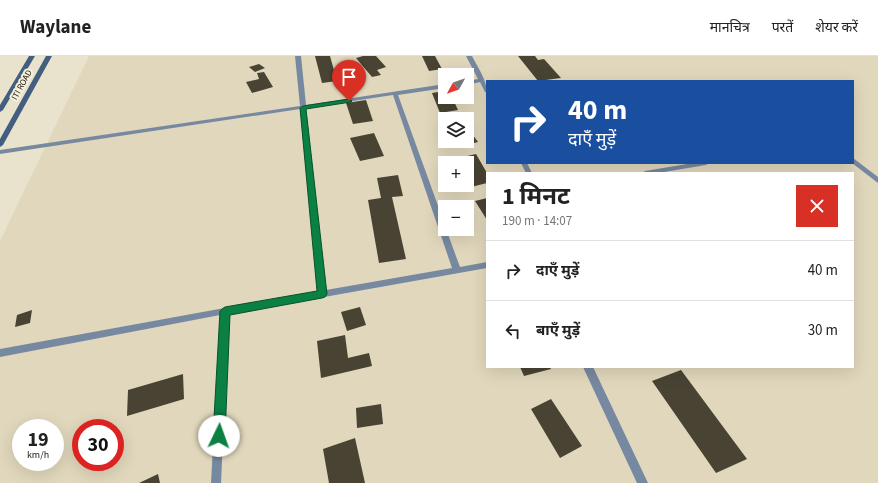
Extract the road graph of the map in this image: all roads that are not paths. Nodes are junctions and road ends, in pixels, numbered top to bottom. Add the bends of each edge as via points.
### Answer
1 (32, 56) edge
2 (49, 56) edge
3 (298, 56) edge
4 (469, 56) edge
5 (482, 80) junction
6 (474, 81) edge
7 (438, 87) edge
8 (486, 89) edge
9 (395, 94) junction
10 (303, 108) junction
11 (0, 110) edge
12 (0, 145) edge
13 (0, 152) edge
14 (854, 161) edge
15 (700, 164) edge
16 (651, 172) edge
17 (878, 181) edge
18 (486, 265) edge
19 (457, 270) junction
20 (322, 294) junction
21 (225, 311) junction
22 (0, 353) edge
23 (588, 368) edge
24 (216, 483) edge
25 (643, 483) edge

1 - 11 street, ITI ROAD
2 - 12 street, ITI ROAD
3 - 10 street
4 - 5 street
5 - 6 street
5 - 8 street
7 - 9 street
9 - 10 street
9 - 19 street
10 - 13 street
10 - 20 street
14 - 17 street
15 - 16 street
18 - 19 street
19 - 20 street
20 - 21 street
21 - 22 street
21 - 24 street
23 - 25 street

